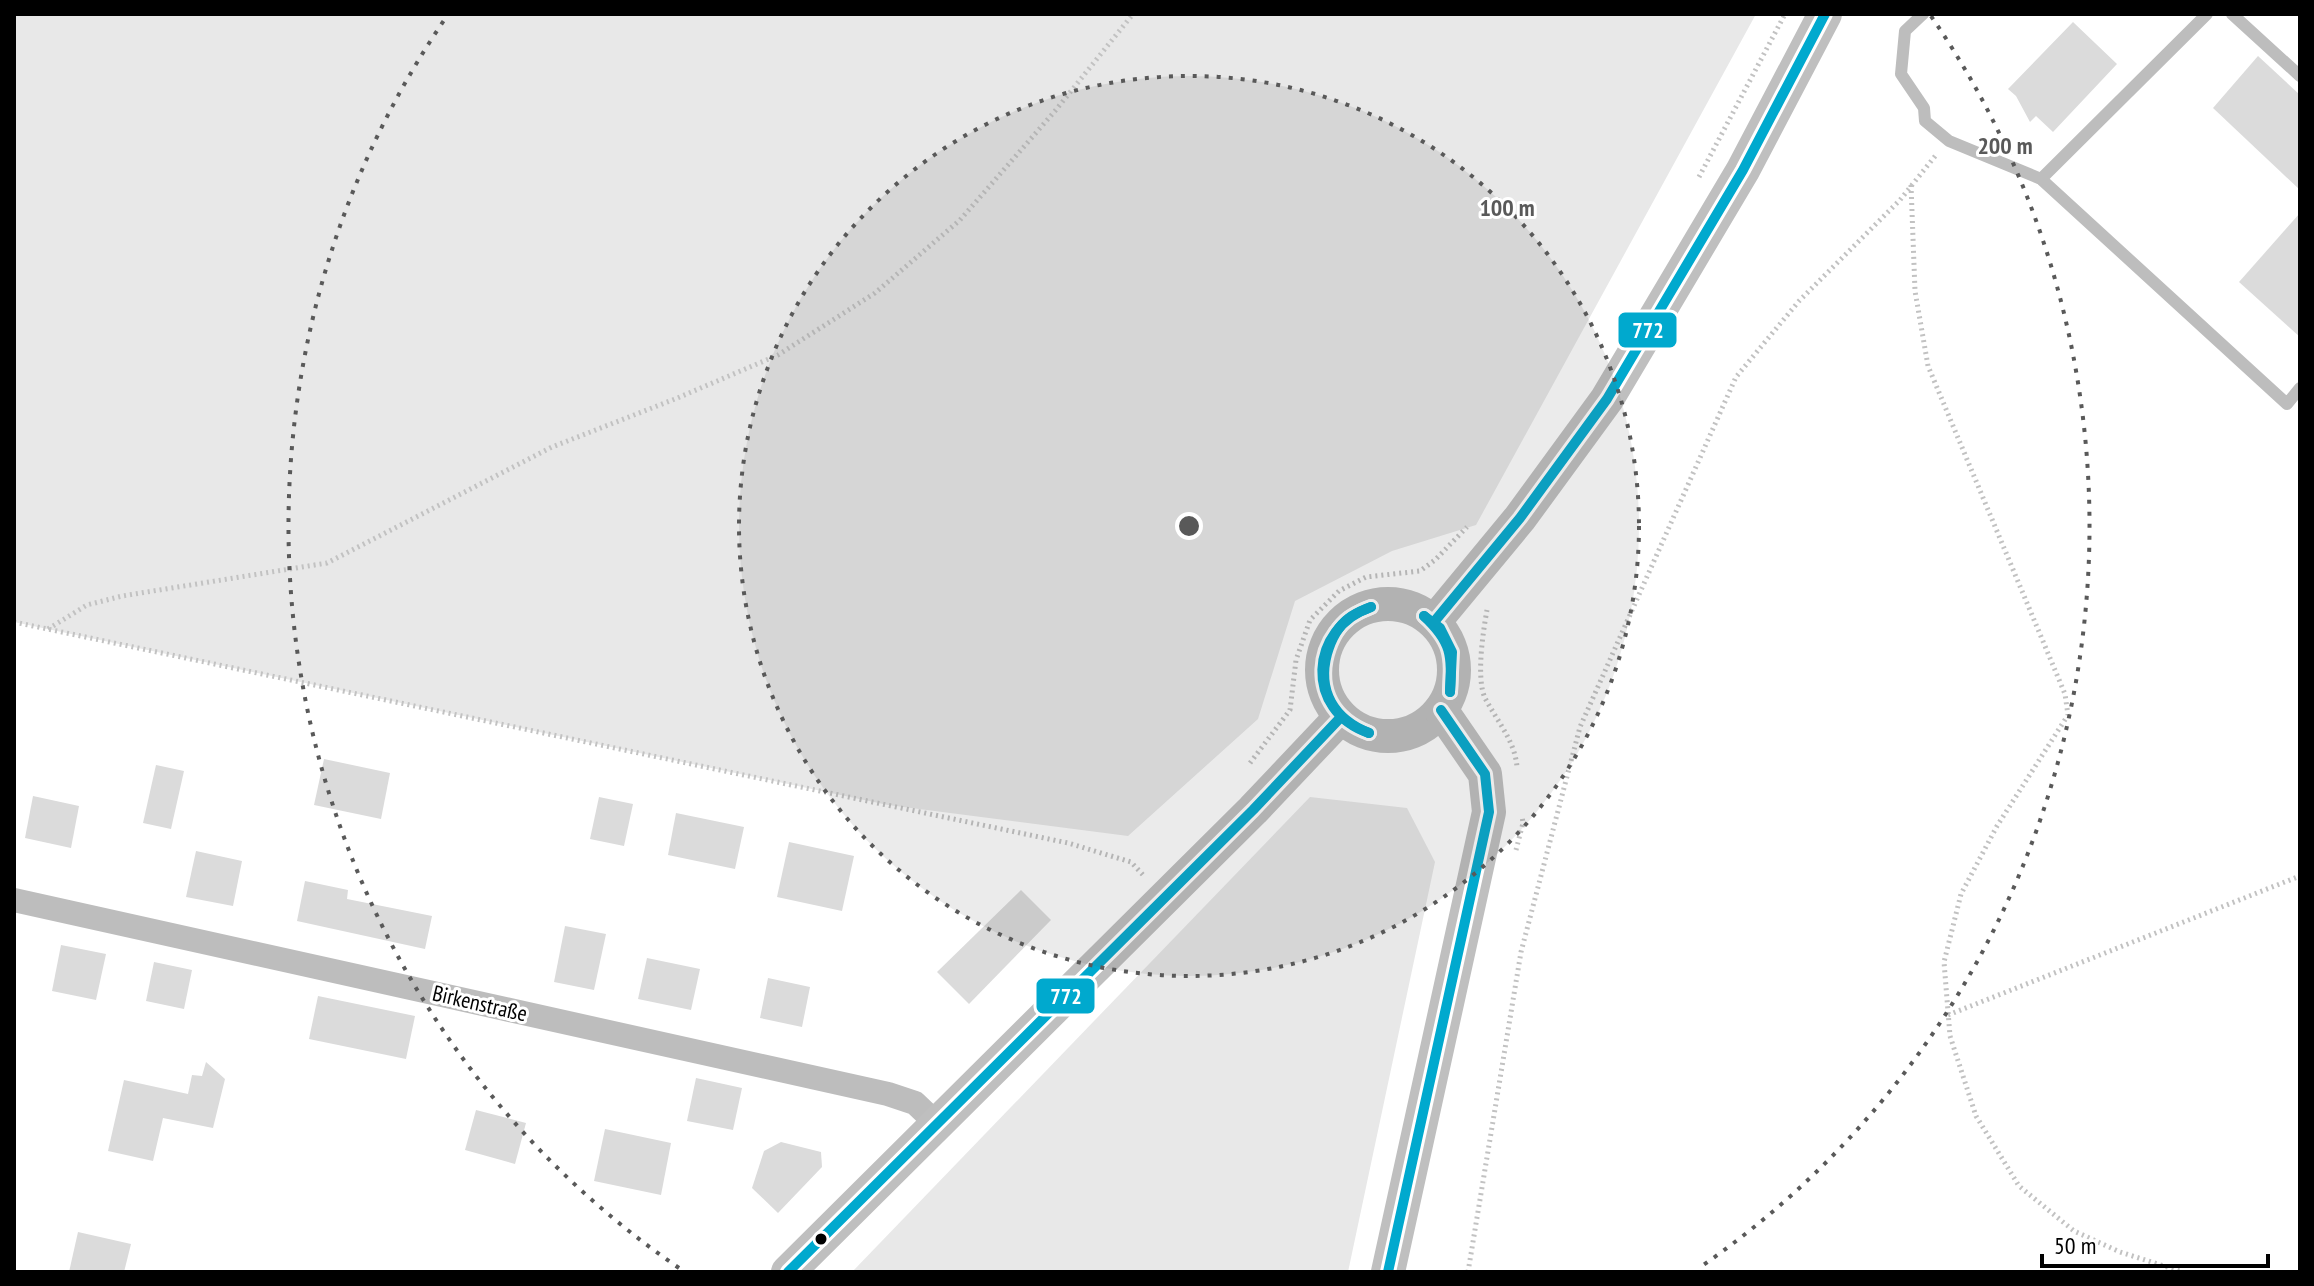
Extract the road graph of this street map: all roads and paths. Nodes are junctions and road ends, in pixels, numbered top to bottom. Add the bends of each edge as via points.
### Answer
1 (1133, 14) edge
2 (1785, 14) edge
3 (1825, 14) edge
4 (1923, 14) edge
5 (2207, 14) edge
6 (2232, 14) edge
7 (2300, 76) edge
8 (1949, 141) junction
9 (1697, 179) dead end
10 (2041, 179) junction
11 (1911, 185) junction
12 (2300, 388) edge
13 (1474, 521) dead end
14 (14, 622) edge
15 (1434, 622) junction
16 (48, 629) junction
17 (1441, 710) junction
18 (1341, 717) junction
19 (1245, 769) dead end
20 (1153, 865) dead end
21 (2300, 876) edge
22 (1147, 885) junction
23 (14, 900) edge
24 (1948, 1015) junction
25 (937, 1124) junction
26 (788, 1272) edge
27 (1388, 1272) edge
28 (1468, 1272) edge
29 (2183, 1272) edge

1 - 16 path via 960,220 875,293 778,355 552,447 327,563 122,596 87,605
2 - 9 path
3 - 15 street via 1743,170 1607,399 1520,518
4 - 8 lane via 1905,31 1901,74 1924,108 1925,121
5 - 10 lane
6 - 7 lane
8 - 10 lane
8 - 11 path
10 - 12 lane via 2287,404
11 - 24 path via 1915,291 1928,366 2065,694 2068,715 1961,894 1944,962
11 - 28 path via 1799,301 1736,377 1580,727 1521,952
13 - 19 path via 1420,571 1366,577 1339,591 1310,620 1296,660 1290,710
14 - 16 path
15 - 17 street via 1453,655 1450,693
15 - 18 street via 1404,606 1370,606 1333,633 1322,676
16 - 22 path via 1068,843 1131,862
17 - 18 street via 1404,735 1360,730
17 - 27 street via 1485,774 1489,812
18 - 22 street via 1253,810
20 - 22 path
21 - 24 path
22 - 25 street
23 - 25 street, Birkenstraße via 888,1094 915,1103
24 - 29 path via 1976,1116 2019,1186 2074,1231
25 - 26 street

